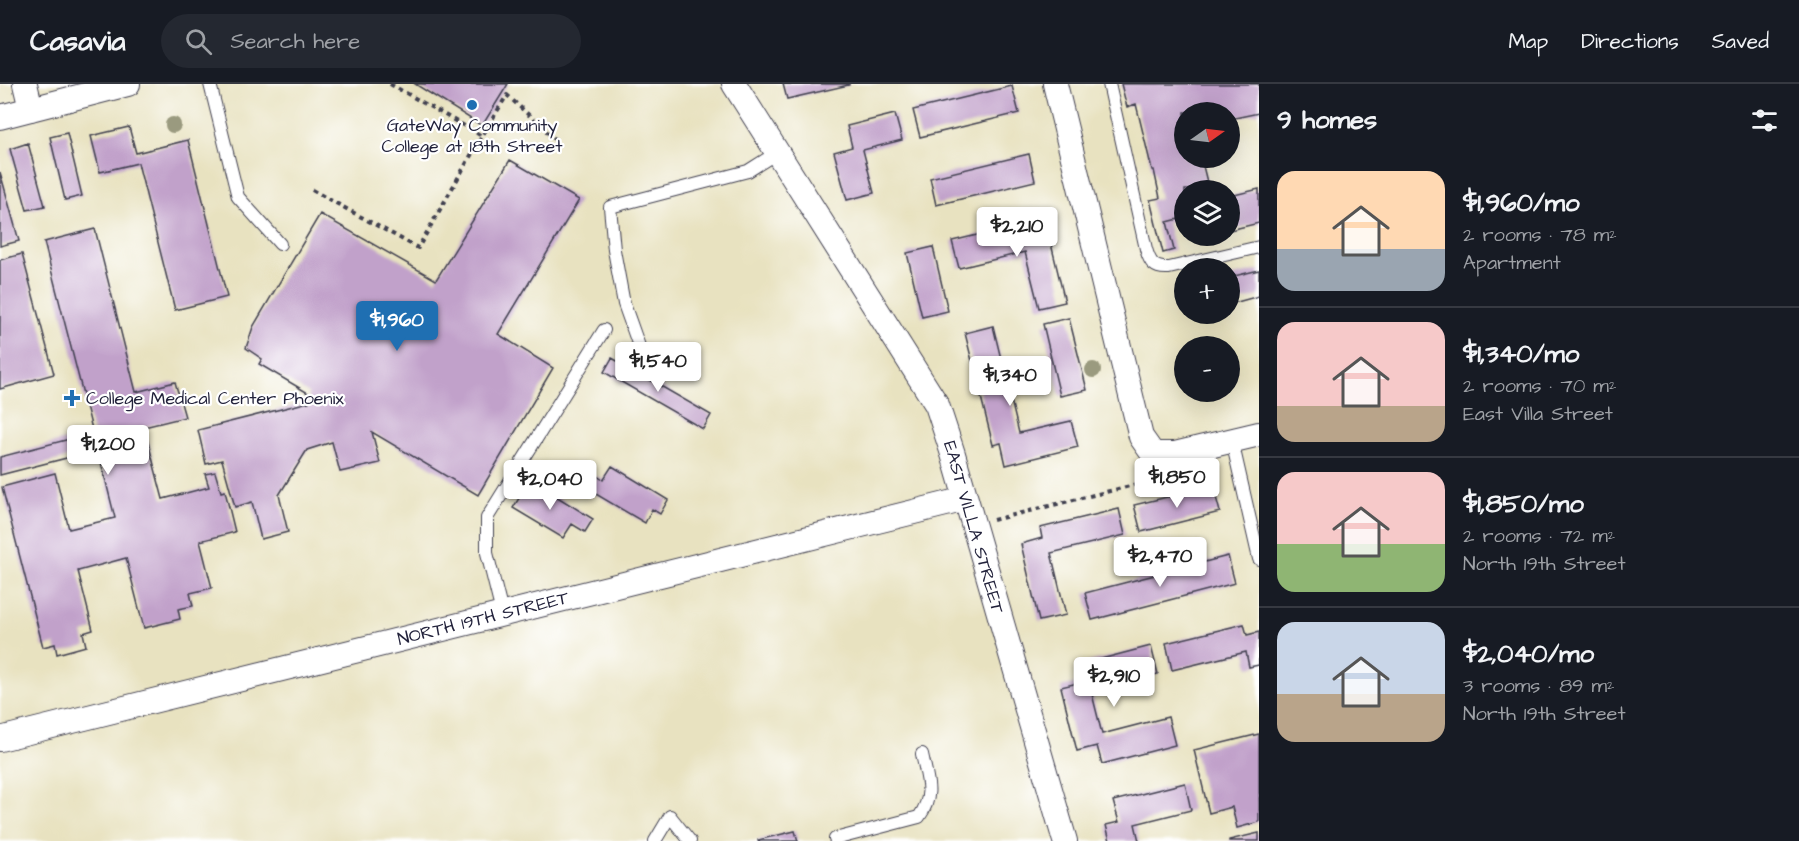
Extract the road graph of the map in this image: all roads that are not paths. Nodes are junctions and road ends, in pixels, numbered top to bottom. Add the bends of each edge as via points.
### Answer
1 (25, 84) edge
2 (128, 84) edge
3 (210, 84) edge
4 (734, 84) edge
5 (1055, 84) edge
6 (1109, 84) edge
7 (31, 109) junction
8 (0, 117) edge
9 (778, 152) junction
10 (280, 244) dead end
11 (1259, 247) edge
12 (604, 330) dead end
13 (640, 349) dead end
14 (1259, 435) edge
15 (1232, 441) junction
16 (966, 499) junction
17 (1259, 560) edge
18 (502, 614) junction
19 (0, 739) edge
20 (922, 754) dead end
21 (835, 838) dead end
22 (655, 841) edge
23 (690, 841) edge
24 (1065, 841) edge

1 - 7 street
2 - 7 street
3 - 10 lane via 238,197
4 - 9 street, EAST VILLA STREET
5 - 15 street via 1141,437 1153,454 1175,454
6 - 11 lane via 1153,266 1169,268
7 - 8 street
9 - 13 lane via 748,171 610,207 624,304
9 - 16 street, EAST VILLA STREET via 937,405
12 - 18 lane via 487,518 488,553
14 - 15 street
15 - 17 lane
16 - 18 street, NORTH 19TH STREET
16 - 24 street, EAST VILLA STREET
18 - 19 street, NORTH 19TH STREET
20 - 21 lane via 930,793 920,817
22 - 23 lane via 670,816

